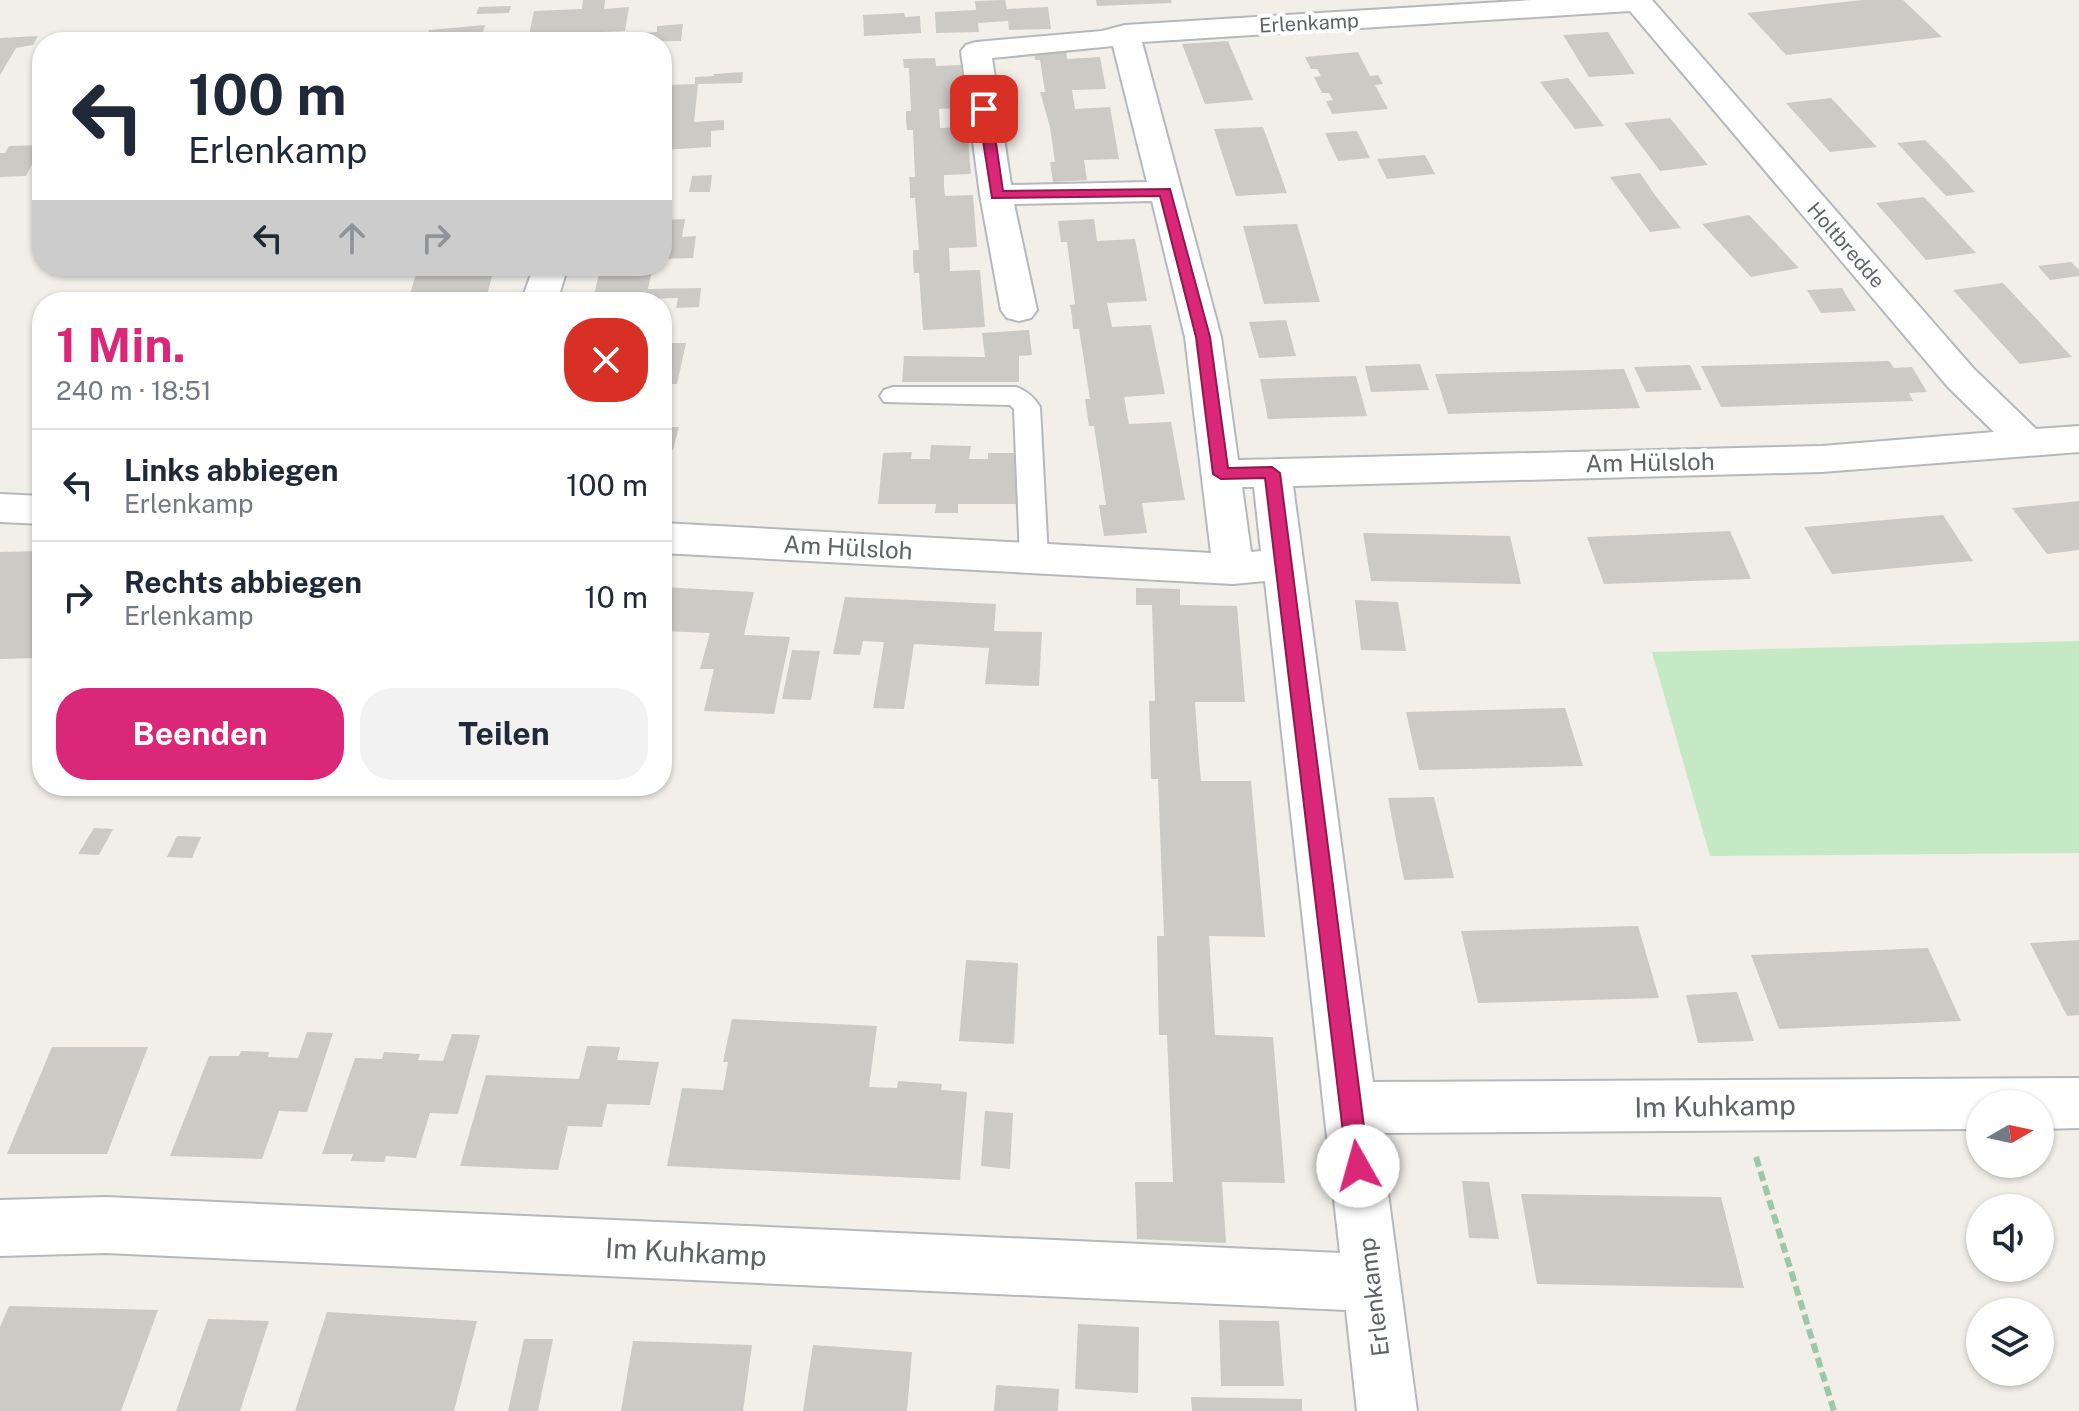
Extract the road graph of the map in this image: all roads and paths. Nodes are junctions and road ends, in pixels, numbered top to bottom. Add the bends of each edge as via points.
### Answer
1 (1638, 2) edge
2 (1125, 34) junction
3 (1165, 191) junction
4 (996, 195) junction
5 (1019, 310) dead end
6 (893, 396) dead end
7 (2079, 439) edge
8 (2027, 443) junction
9 (1272, 473) junction
10 (1221, 474) junction
11 (0, 508) edge
12 (32, 510) edge
13 (672, 539) edge
14 (1034, 558) junction
15 (1283, 564) junction
16 (1233, 569) junction
17 (2079, 1103) edge
18 (1741, 1106) junction
19 (1350, 1108) junction
20 (0, 1228) edge
21 (1372, 1283) junction
22 (1387, 1411) edge
23 (1834, 1411) edge

1 - 2 street, Erlenkamp
1 - 8 street, Holtbredde via 1961,378
2 - 3 street
2 - 4 street, Erlenkamp via 976,51
3 - 4 street
3 - 10 street via 1203,337
4 - 5 street, Erlenkamp
6 - 14 lane via 1016,396 1027,407
7 - 8 street
8 - 9 street, Am Hülsloh via 1822,459
9 - 10 street
9 - 15 street, Erlenkamp
10 - 16 street
11 - 12 street
13 - 14 street, Am Hülsloh
14 - 16 street, Am Hülsloh
15 - 16 street
15 - 19 street, Erlenkamp
17 - 18 street, Im Kuhkamp
18 - 19 street, Im Kuhkamp
18 - 23 path
19 - 21 street, Erlenkamp
20 - 21 street, Im Kuhkamp via 122,1226
21 - 22 street, Erlenkamp

